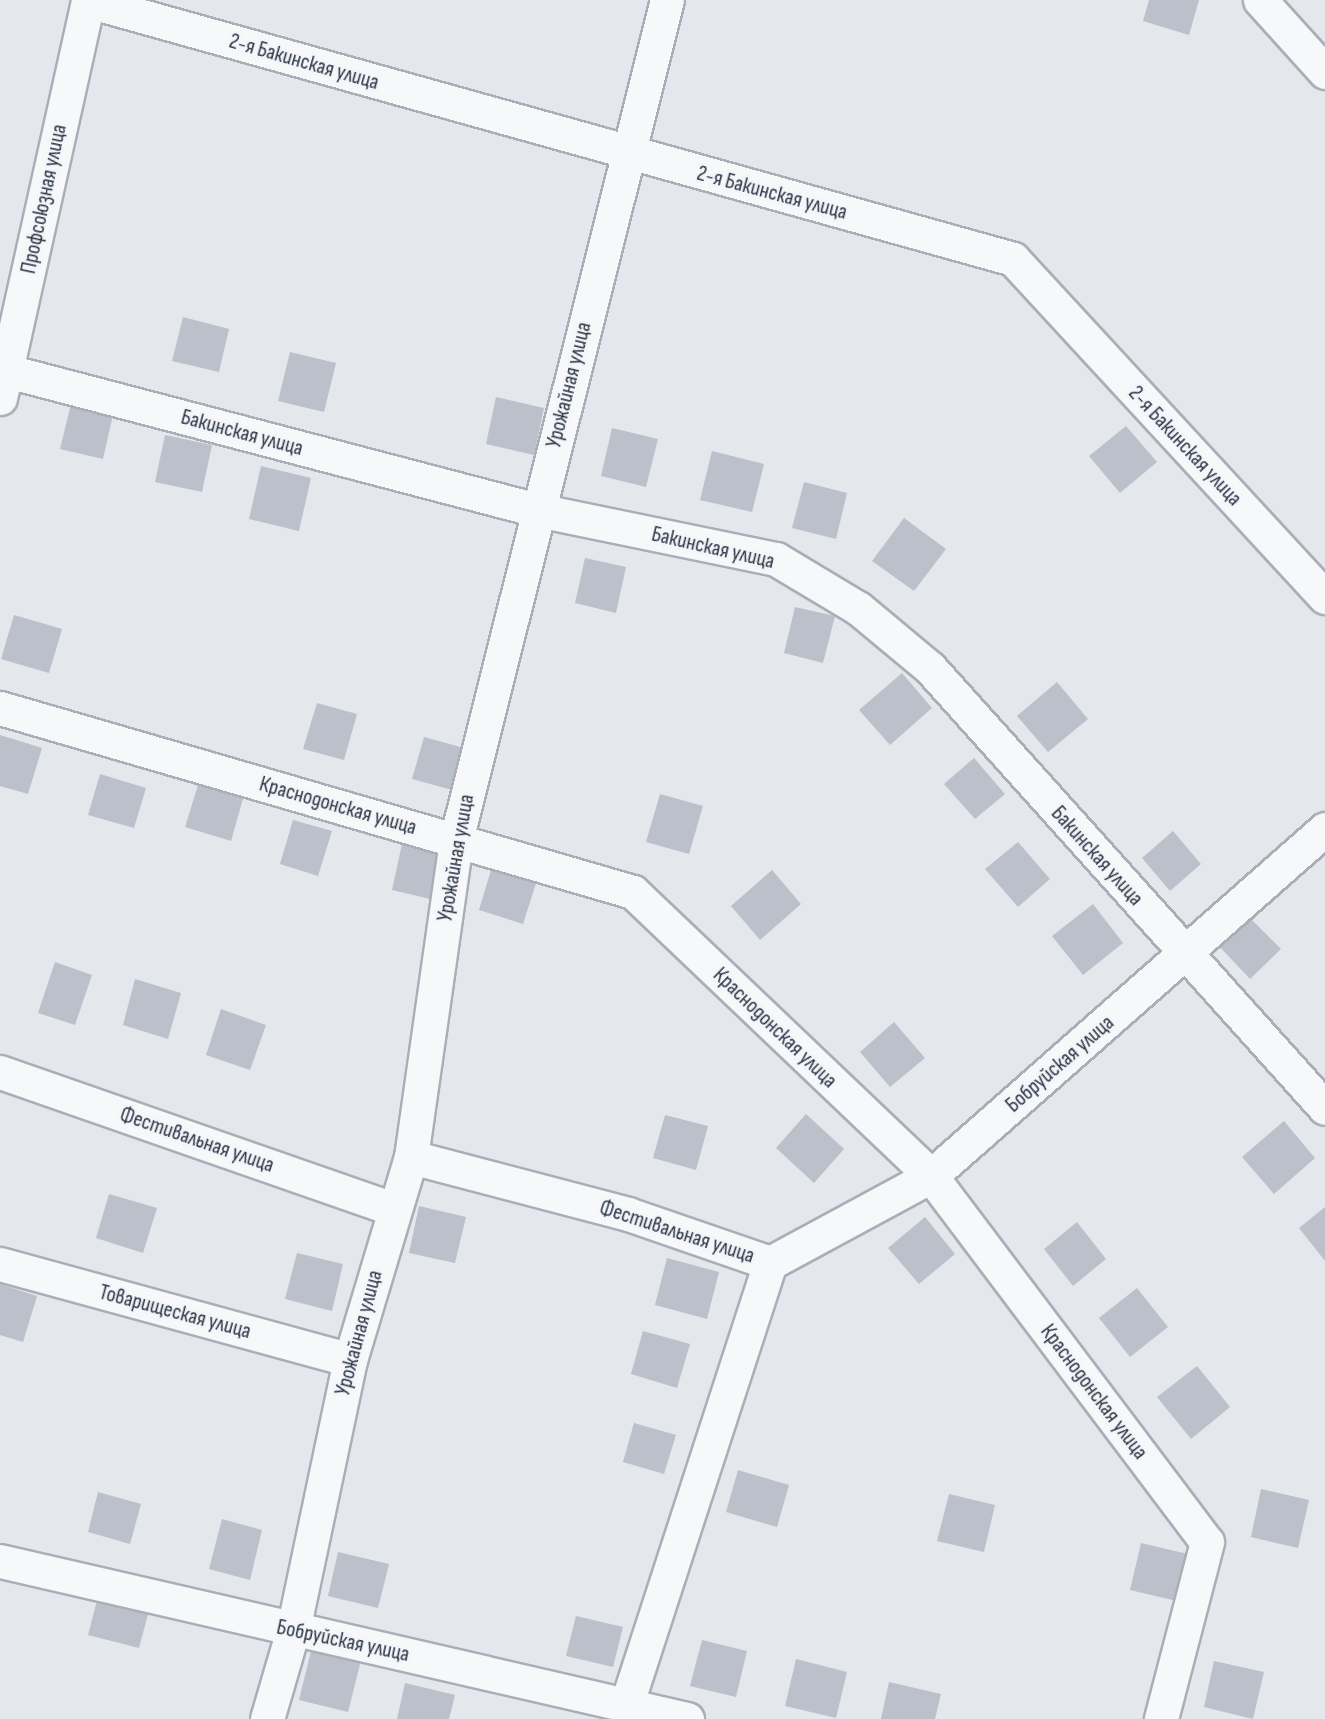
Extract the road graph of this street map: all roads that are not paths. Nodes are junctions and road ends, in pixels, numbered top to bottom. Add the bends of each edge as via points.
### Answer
1 (88, 0) edge
2 (668, 0) edge
3 (1260, 0) edge
4 (1325, 72) edge
5 (628, 153) junction
6 (2, 379) edge
7 (537, 510) junction
8 (1325, 597) edge
9 (0, 708) edge
10 (1325, 829) edge
11 (456, 840) junction
12 (1185, 955) junction
13 (0, 1072) edge
14 (1325, 1108) edge
15 (411, 1157) junction
16 (931, 1176) junction
17 (393, 1209) junction
18 (770, 1263) junction
19 (0, 1264) edge
20 (350, 1360) junction
21 (0, 1561) edge
22 (293, 1630) junction
23 (627, 1703) junction
24 (267, 1719) edge
25 (687, 1719) edge
26 (1161, 1719) edge

1 - 5 street, 2-я Бакинская улица
1 - 6 street, Профсоюзная улица
2 - 5 street, Урожайная улица
3 - 4 street
5 - 7 street, Урожайная улица
5 - 8 street, 2-я Бакинская улица via 1013,259
6 - 7 street, Бакинская улица
7 - 11 street, Урожайная улица
7 - 12 street, Бакинская улица via 776,559 858,608 930,668
9 - 11 street, Краснодонская улица
10 - 12 street, Бобруйская улица
11 - 15 street, Урожайная улица
11 - 16 street, Краснодонская улица via 633,892
12 - 14 street, Бакинская улица
12 - 16 street, Бобруйская улица
13 - 17 street, Фестивальная улица
15 - 17 street, Урожайная улица
15 - 18 street, Фестивальная улица via 628,1214
16 - 18 street, Бобруйская улица
16 - 26 street, Краснодонская улица via 1207,1542
17 - 20 street, Урожайная улица
18 - 23 street
19 - 20 street, Товарищеская улица
20 - 22 street, Урожайная улица
21 - 22 street, Бобруйская улица
22 - 23 street, Бобруйская улица
22 - 24 street, Урожайная улица
23 - 25 street, Бобруйская улица

